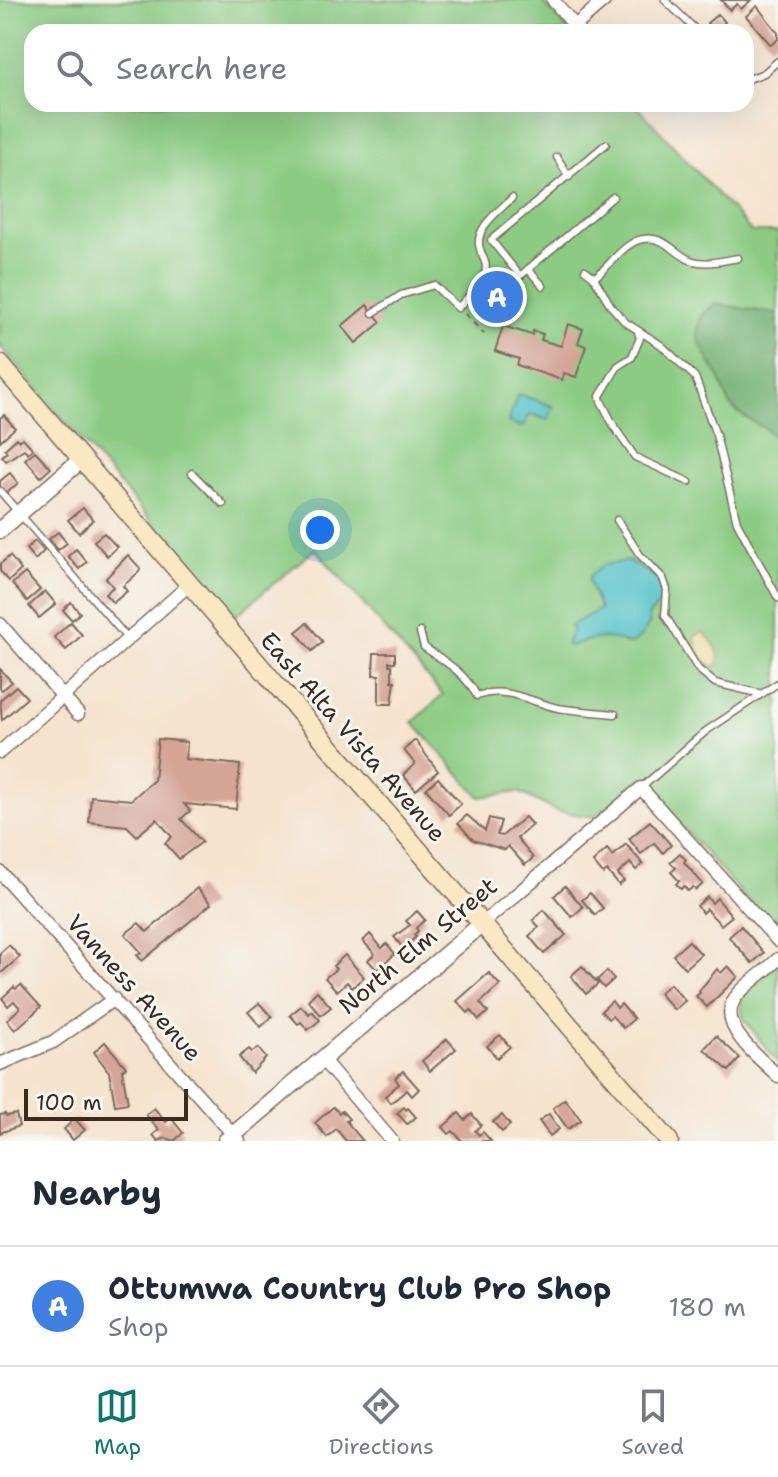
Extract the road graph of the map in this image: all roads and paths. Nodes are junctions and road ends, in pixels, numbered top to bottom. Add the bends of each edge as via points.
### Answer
1 (553, 0) edge
2 (605, 0) edge
3 (665, 0) edge
4 (573, 24) edge
5 (577, 24) edge
6 (690, 24) edge
7 (778, 61) edge
8 (754, 77) edge
9 (606, 144) dead end
10 (557, 157) dead end
11 (569, 177) junction
12 (613, 197) dead end
13 (512, 198) dead end
14 (738, 258) dead end
15 (528, 269) junction
16 (585, 270) dead end
17 (594, 278) junction
18 (543, 286) dead end
19 (458, 308) junction
20 (373, 313) dead end
21 (638, 332) junction
22 (484, 334) dead end
23 (0, 364) edge
24 (82, 459) junction
25 (192, 473) dead end
26 (689, 482) dead end
27 (0, 491) edge
28 (223, 504) dead end
29 (19, 513) junction
30 (617, 520) dead end
31 (0, 530) edge
32 (190, 584) junction
33 (778, 598) edge
34 (0, 624) edge
35 (420, 632) dead end
36 (128, 639) junction
37 (778, 683) edge
38 (762, 694) junction
39 (63, 696) junction
40 (78, 714) dead end
41 (615, 714) dead end
42 (0, 752) edge
43 (641, 788) junction
44 (0, 872) edge
45 (483, 923) junction
46 (778, 941) edge
47 (778, 959) edge
48 (114, 999) junction
49 (322, 1059) junction
50 (0, 1064) edge
51 (778, 1076) edge
52 (233, 1139) edge
53 (392, 1141) edge
54 (669, 1141) edge

1 - 4 street
2 - 5 street
3 - 6 lane
7 - 8 lane
9 - 11 lane
10 - 11 lane
11 - 15 lane via 491,240 520,276
12 - 15 lane
13 - 19 lane via 480,236 486,271
14 - 17 lane via 695,261 670,245 644,238
15 - 18 lane
16 - 17 lane
17 - 21 lane via 611,306
19 - 20 lane via 434,285 401,295
19 - 22 path
21 - 26 lane via 632,357 618,366 601,401 635,457
21 - 33 lane via 661,345 695,377 716,435 737,522
23 - 24 main road, East Alta Vista Avenue
24 - 29 street
24 - 32 main road, East Alta Vista Avenue
25 - 28 lane
27 - 29 lane
29 - 31 street
29 - 36 lane
30 - 38 lane via 663,578 665,615 698,669 715,683
32 - 36 street
32 - 45 main road, East Alta Vista Avenue
34 - 39 street
35 - 41 lane via 424,647 451,663 477,696 518,694 558,708
36 - 39 street
37 - 38 lane
38 - 43 lane via 706,731
39 - 40 street
39 - 42 street
43 - 45 street, North Elm Street
43 - 46 street
44 - 48 street, Vanness Avenue
45 - 49 street, North Elm Street
45 - 54 main road, East Alta Vista Avenue
47 - 51 street via 738,993 729,1020
48 - 50 street via 53,1042
48 - 52 street, Vanness Avenue
49 - 52 street, North Elm Street
49 - 53 street

